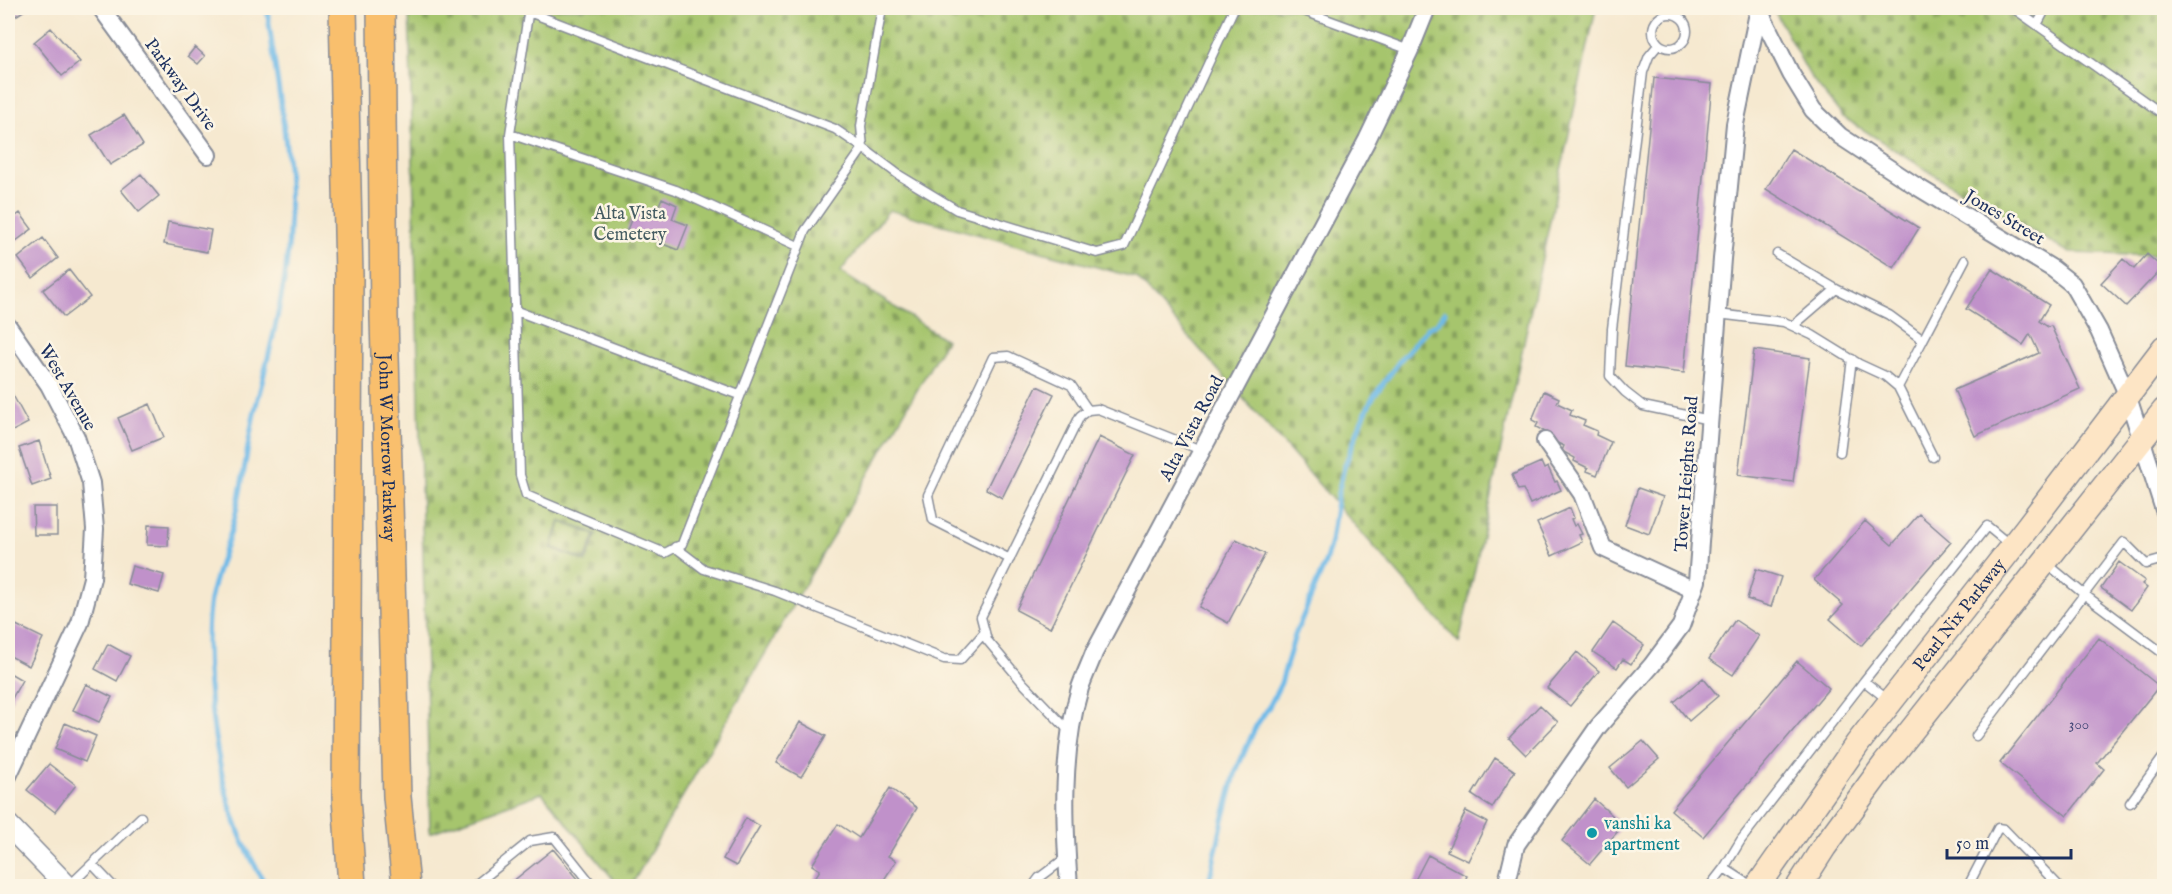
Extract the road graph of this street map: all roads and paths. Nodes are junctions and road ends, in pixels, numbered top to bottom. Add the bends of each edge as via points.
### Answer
1 (100, 8) edge
2 (343, 8) edge
3 (381, 8) edge
4 (882, 8) edge
5 (1234, 8) edge
6 (1296, 8) edge
7 (1427, 8) edge
8 (1759, 8) edge
9 (2013, 8) edge
10 (2046, 8) edge
11 (529, 10) edge
12 (2037, 25) junction
13 (1659, 44) junction
14 (1410, 50) junction
15 (2164, 115) edge
16 (510, 134) junction
17 (863, 148) junction
18 (208, 155) dead end
19 (798, 246) junction
20 (1777, 254) dead end
21 (1965, 260) dead end
22 (1836, 289) junction
23 (514, 310) junction
24 (1718, 314) junction
25 (8, 326) edge
26 (1793, 326) junction
27 (1923, 340) junction
28 (2164, 348) edge
29 (1852, 359) junction
30 (1898, 387) junction
31 (2127, 394) junction
32 (739, 395) junction
33 (1088, 410) junction
34 (2164, 411) edge
35 (1710, 420) junction
36 (2142, 439) junction
37 (1545, 441) dead end
38 (1201, 450) junction
39 (1840, 453) dead end
40 (1933, 457) dead end
41 (2164, 510) edge
42 (675, 547) junction
43 (2012, 547) junction
44 (1010, 559) junction
45 (2164, 559) edge
46 (2045, 562) junction
47 (1694, 590) junction
48 (2085, 595) junction
49 (985, 632) junction
50 (2164, 654) edge
51 (1863, 681) junction
52 (1890, 702) junction
53 (1071, 734) junction
54 (1976, 736) dead end
55 (2164, 756) edge
56 (8, 776) edge
57 (2130, 802) dead end
58 (141, 817) dead end
59 (8, 825) edge
60 (1067, 856) junction
61 (92, 864) junction
62 (1724, 868) junction
63 (68, 886) edge
64 (113, 886) edge
65 (352, 886) edge
66 (406, 886) edge
67 (474, 886) edge
68 (593, 886) edge
69 (1033, 886) edge
70 (1069, 886) edge
71 (1506, 886) edge
72 (1710, 886) edge
73 (1752, 886) edge
74 (1758, 886) edge
75 (1799, 886) edge
76 (1968, 886) edge
77 (2059, 886) edge

1 - 18 street, Parkway Drive
2 - 65 main road, John W Morrow Parkway via 349,276 346,796
3 - 66 main road, John W Morrow Parkway via 384,318 397,797
4 - 17 lane via 861,126
5 - 17 lane via 1124,246 1096,253 957,210
6 - 14 lane
7 - 14 street, Alta Vista Road
8 - 24 street, Tower Heights Road via 1735,124
8 - 31 street, Jones Street via 1813,110 1840,136 2072,284 2099,331
9 - 12 lane
10 - 12 lane
11 - 16 lane
11 - 17 lane via 835,129
12 - 15 lane
13 - 13 lane via 1653,35 1656,20 1671,13 1682,18 1687,34 1681,44 1670,48
13 - 35 lane via 1643,72 1612,329 1610,376 1644,406
14 - 38 street, Alta Vista Road via 1367,140
16 - 19 lane via 676,190
16 - 23 lane
17 - 19 lane
19 - 32 lane
20 - 22 lane
21 - 27 lane
22 - 26 lane
22 - 27 lane via 1889,315
23 - 32 lane
23 - 42 lane via 520,475 526,495 665,553
24 - 26 lane
24 - 35 street, Tower Heights Road
25 - 56 street, West Avenue via 49,385 76,437 91,483 95,529 92,578 80,623
26 - 29 lane
27 - 30 lane
28 - 31 main road, Pearl Nix Parkway
29 - 30 lane
29 - 39 lane
30 - 40 lane
31 - 36 street, Jones Street
31 - 43 main road, Pearl Nix Parkway
32 - 42 lane via 682,544
33 - 38 lane via 1098,409
33 - 44 lane via 1080,416
33 - 44 lane via 1071,385 1008,356 993,357 928,495 933,520
34 - 36 main road, Pearl Nix Parkway
35 - 47 street, Tower Heights Road
36 - 41 street, Jones Street
36 - 46 main road, Pearl Nix Parkway
37 - 47 street via 1582,494 1603,548
38 - 53 street, Alta Vista Road via 1094,653 1080,688
42 - 49 lane via 704,569 775,591 944,659 960,660
43 - 51 lane via 1987,526
43 - 52 main road, Pearl Nix Parkway
44 - 49 lane via 981,617
45 - 48 lane via 2146,564 2124,542
46 - 48 lane
46 - 75 main road, Pearl Nix Parkway via 1885,764
47 - 71 street, Tower Heights Road via 1681,626 1598,727 1516,845
48 - 50 lane
48 - 54 lane
49 - 53 lane via 987,640 1023,683
51 - 52 lane
51 - 62 lane via 1741,840
52 - 74 main road, Pearl Nix Parkway
53 - 60 street, Alta Vista Road via 1064,825
55 - 57 lane
58 - 61 lane
59 - 63 street
60 - 69 lane
60 - 70 street, Alta Vista Road
61 - 63 lane
61 - 64 lane
62 - 72 lane
62 - 73 lane
67 - 68 lane via 530,841 554,837
76 - 77 lane via 1998,828 2004,829

